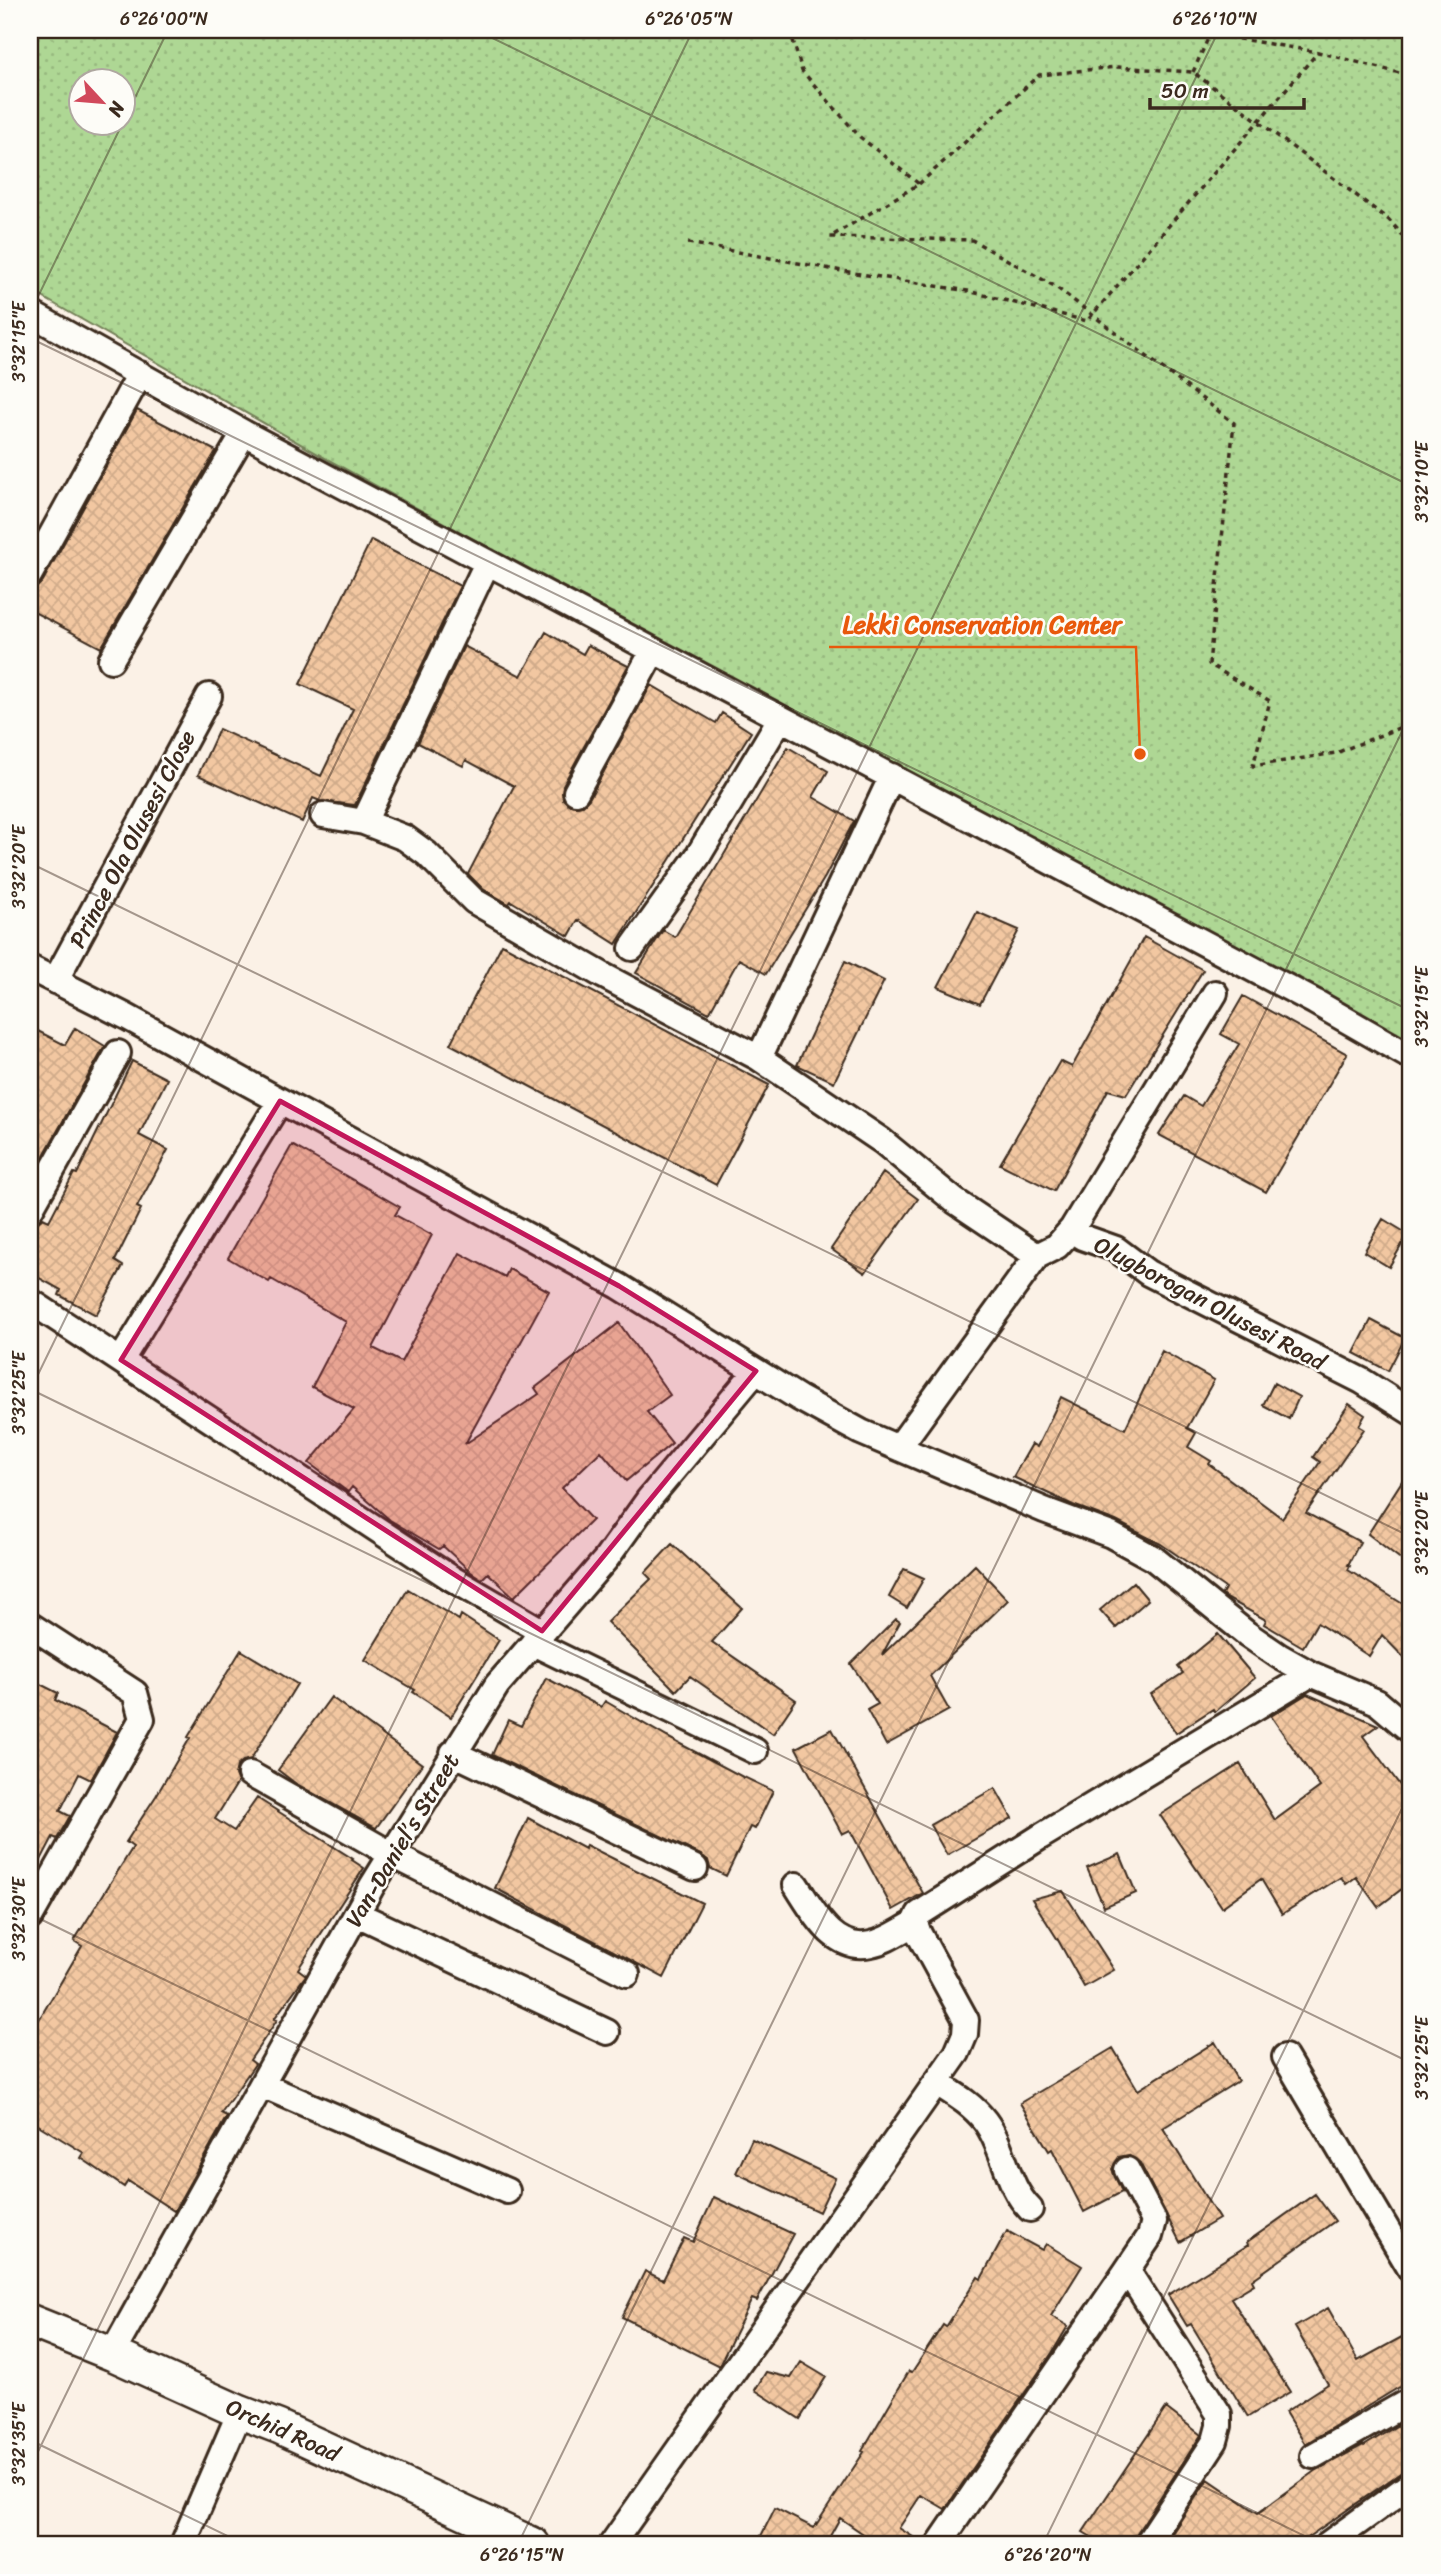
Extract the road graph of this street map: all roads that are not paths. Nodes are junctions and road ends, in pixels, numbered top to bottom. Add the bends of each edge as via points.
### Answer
1 (30, 313) edge
2 (139, 374) junction
3 (244, 433) junction
4 (488, 563) junction
5 (30, 575) edge
6 (653, 650) junction
7 (111, 660) dead end
8 (209, 696) dead end
9 (780, 719) junction
10 (892, 776) junction
11 (576, 792) dead end
12 (323, 815) dead end
13 (364, 822) junction
14 (632, 948) dead end
15 (30, 968) edge
16 (55, 981) junction
17 (1215, 992) dead end
18 (118, 1053) dead end
19 (1411, 1057) edge
20 (759, 1058) junction
21 (280, 1101) junction
22 (30, 1210) edge
23 (1072, 1229) junction
24 (1037, 1256) junction
25 (30, 1301) edge
26 (121, 1360) junction
27 (756, 1371) junction
28 (1411, 1412) edge
29 (899, 1447) junction
30 (30, 1625) edge
31 (538, 1637) junction
32 (1311, 1674) junction
33 (1411, 1731) edge
34 (755, 1751) dead end
35 (453, 1753) junction
36 (250, 1774) dead end
37 (391, 1854) junction
38 (695, 1868) dead end
39 (796, 1885) dead end
40 (32, 1910) edge
41 (357, 1914) junction
42 (915, 1923) junction
43 (627, 1974) dead end
44 (607, 2032) dead end
45 (1285, 2057) dead end
46 (937, 2083) junction
47 (262, 2085) junction
48 (1127, 2170) dead end
49 (507, 2191) dead end
50 (1030, 2209) dead end
51 (1126, 2270) junction
52 (1411, 2270) edge
53 (30, 2321) edge
54 (112, 2354) junction
55 (1411, 2400) edge
56 (240, 2412) junction
57 (1313, 2456) dead end
58 (1411, 2484) edge
59 (183, 2544) edge
60 (533, 2544) edge
61 (612, 2544) edge
62 (939, 2544) edge
63 (1147, 2544) edge
64 (1328, 2544) edge

1 - 2 street
2 - 3 street
2 - 5 street
3 - 4 street
3 - 7 street
4 - 6 street
4 - 13 street
6 - 9 street
6 - 11 street
8 - 16 street, Prince Ola Olusesi Close
9 - 10 street
9 - 14 street via 698,856
10 - 19 street
10 - 20 street
12 - 13 street
13 - 20 street via 405,838 474,901
15 - 16 street
16 - 21 street
17 - 23 street
18 - 22 street
20 - 24 street via 882,1141 955,1201
21 - 26 street
21 - 27 street via 619,1286
23 - 24 street, Olugborogan Olusesi Road via 1057,1245
23 - 28 street, Olugborogan Olusesi Road via 1116,1249 1148,1273 1362,1381
24 - 29 street, Olugborogan Olusesi Road
25 - 26 street
26 - 31 street
27 - 29 street via 861,1432
27 - 31 street, Van-Daniel’s Street
29 - 32 street via 1111,1535 1153,1559 1247,1634
30 - 40 street via 135,1693 142,1719
31 - 34 street
31 - 35 street, Van-Daniel’s Street via 498,1685
32 - 33 street via 1377,1702
32 - 42 street via 928,1906
35 - 37 street, Van-Daniel’s Street
35 - 38 street
36 - 37 street
37 - 41 street, Van-Daniel’s Street
37 - 43 street
39 - 42 street via 821,1922 837,1938 853,1945 870,1945
41 - 44 street
41 - 47 street, Van-Daniel’s Street
42 - 46 street via 966,2020 957,2053
45 - 52 street
46 - 50 street via 984,2120 1019,2198
46 - 61 street
47 - 49 street
47 - 54 street, Van-Daniel’s Street
48 - 51 street via 1154,2221 1150,2236
51 - 62 street
51 - 63 street via 1219,2414 1215,2441
53 - 54 main road, Orchid Road
54 - 56 main road, Orchid Road
55 - 57 street
56 - 59 street
56 - 60 main road, Orchid Road
58 - 64 street

